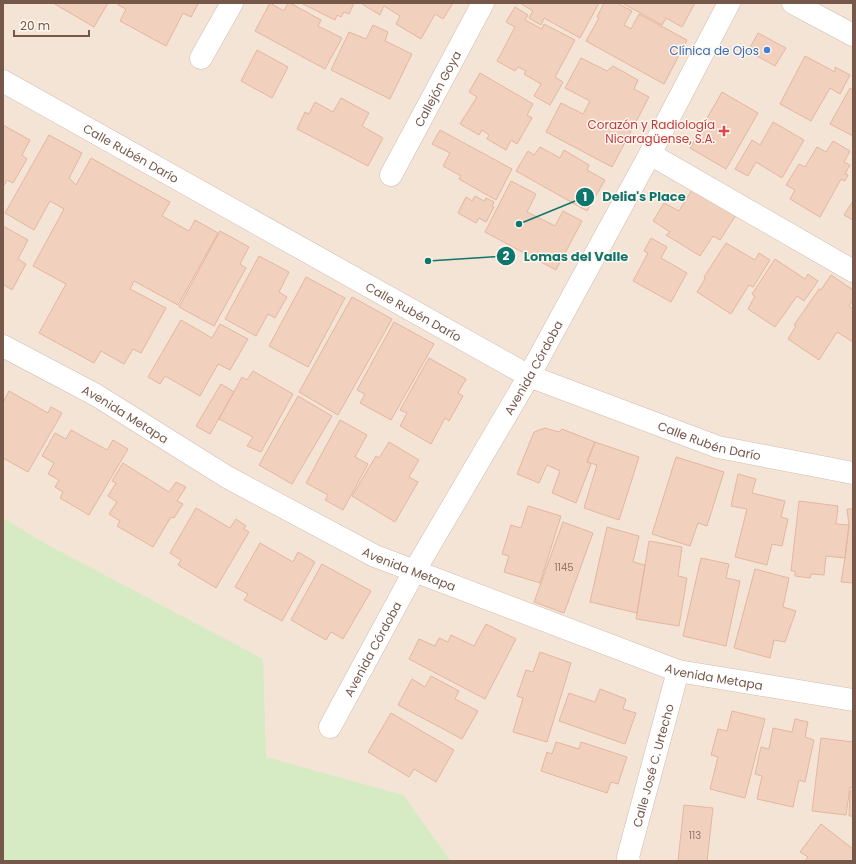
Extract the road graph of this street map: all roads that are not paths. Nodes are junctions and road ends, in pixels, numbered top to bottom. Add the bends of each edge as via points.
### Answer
1 (232, 3) edge
2 (483, 3) edge
3 (729, 3) edge
4 (793, 3) edge
5 (853, 35) edge
6 (201, 58) dead end
7 (3, 82) edge
8 (650, 154) junction
9 (391, 175) dead end
10 (853, 271) edge
11 (3, 346) edge
12 (529, 376) junction
13 (853, 473) edge
14 (415, 570) junction
15 (678, 671) junction
16 (853, 700) edge
17 (330, 728) dead end
18 (629, 861) edge

1 - 6 street
2 - 9 street, Callejón Goya
3 - 8 street, Avenida Córdoba
4 - 5 street
7 - 12 street, Calle Rubén Darío
8 - 10 street
8 - 12 street, Avenida Córdoba
11 - 14 street, Avenida Metapa via 96,395 227,477 375,556
12 - 13 street, Calle Rubén Darío via 718,447
12 - 14 street, Avenida Córdoba
14 - 15 street, Avenida Metapa
14 - 17 street, Avenida Córdoba
15 - 16 street, Avenida Metapa
15 - 18 street, Calle José C. Urtecho

